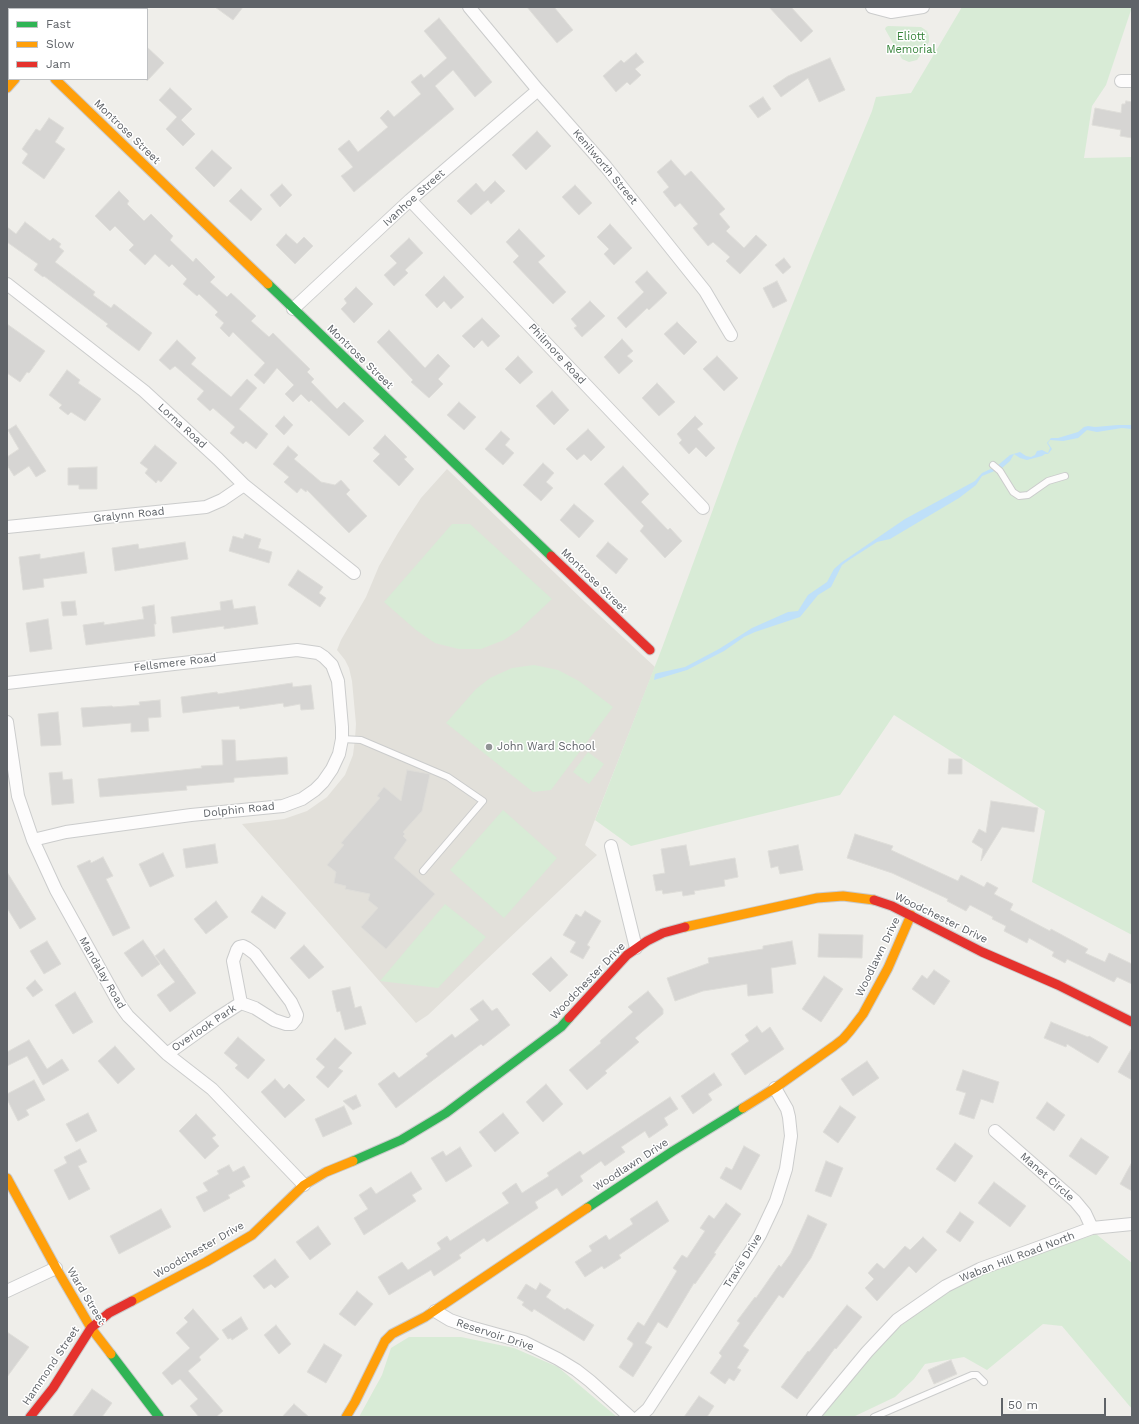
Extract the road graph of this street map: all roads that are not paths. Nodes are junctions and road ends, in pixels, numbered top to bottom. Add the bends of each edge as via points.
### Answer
1 (469, 7) edge
2 (872, 7) edge
3 (923, 7) edge
4 (14, 80) edge
5 (56, 80) edge
6 (7, 88) edge
7 (538, 90) junction
8 (410, 200) junction
9 (7, 284) edge
10 (293, 309) junction
11 (731, 334) dead end
12 (993, 465) dead end
13 (1065, 476) dead end
14 (244, 485) junction
15 (703, 508) dead end
16 (7, 527) edge
17 (354, 572) dead end
18 (650, 650) dead end
19 (335, 670) joint
20 (7, 683) edge
21 (7, 722) edge
22 (342, 739) junction
23 (33, 840) junction
24 (611, 846) dead end
25 (423, 871) dead end
26 (911, 915) junction
27 (636, 948) junction
28 (241, 1003) junction
29 (1132, 1022) edge
30 (167, 1054) junction
31 (775, 1088) junction
32 (995, 1131) dead end
33 (7, 1178) edge
34 (304, 1185) junction
35 (1132, 1224) edge
36 (1092, 1228) junction
37 (56, 1268) junction
38 (7, 1292) edge
39 (435, 1311) junction
40 (91, 1328) junction
41 (984, 1382) dead end
42 (30, 1417) edge
43 (159, 1417) edge
44 (346, 1417) edge
45 (630, 1417) edge
46 (639, 1417) edge
47 (813, 1417) edge
48 (874, 1417) edge

1 - 7 street, Kenilworth Street
2 - 3 street via 891,12
4 - 6 street
5 - 10 street, Montrose Street
7 - 8 street, Ivanhoe Street
7 - 11 street, Kenilworth Street via 606,167 705,291
8 - 10 street, Ivanhoe Street
8 - 15 street, Philmore Road
9 - 14 street, Lorna Road via 144,391
10 - 18 street, Montrose Street
12 - 13 lane via 1000,471 1013,492 1019,496 1028,495 1048,481
14 - 16 street, Gralynn Road via 206,507
14 - 17 street, Lorna Road
19 - 20 street, Fellsmere Road via 318,654 305,650 287,650
19 - 22 street, Dolphin Road via 340,692
21 - 23 street, Mandalay Road via 18,796
22 - 23 street, Dolphin Road via 336,762 323,782 305,797 287,804 71,831
22 - 25 lane via 361,740 448,777 483,801
23 - 30 street, Mandalay Road via 59,896 120,1005
24 - 27 street
26 - 27 street, Woodchester Drive via 869,899 842,896 816,898 663,933
26 - 29 street, Woodchester Drive via 982,952 1058,985
26 - 31 street, Woodlawn Drive via 888,968 850,1031 834,1046
27 - 34 street, Woodchester Drive via 617,965 561,1027 446,1113 400,1140 330,1170
28 - 28 street, Overlook Park via 286,1024 292,1024 296,1019 297,1015 291,1002 255,954 242,946 237,950 233,961
28 - 30 street, Overlook Park
30 - 34 street, Mandalay Road via 212,1089
31 - 39 street, Woodlawn Drive via 660,1160
31 - 46 street, Travis Drive via 790,1117 791,1136 786,1169 776,1201 750,1252 648,1409
32 - 36 street, Manet Circle via 1075,1201 1086,1213
33 - 37 street, Ward Street
34 - 40 street, Woodchester Drive via 252,1235 109,1313
35 - 36 street, Waban Hill Road North
36 - 47 street, Waban Hill Road North via 980,1269 932,1295 897,1320
37 - 38 street
37 - 40 street, Ward Street
39 - 44 street, Woodlawn Drive via 399,1329 387,1339
39 - 45 street, Reservoir Drive via 450,1320 524,1342 553,1356 576,1370
40 - 42 street, Hammond Street via 53,1388
40 - 43 street, Ward Street
41 - 48 lane via 977,1375 972,1376

